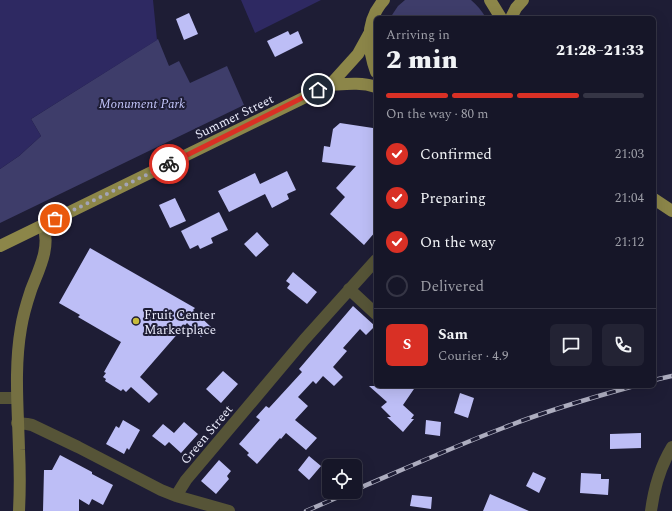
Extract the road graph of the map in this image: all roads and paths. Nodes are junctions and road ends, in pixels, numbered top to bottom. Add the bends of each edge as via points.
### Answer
1 (384, 0) edge
2 (490, 0) edge
3 (523, 0) edge
4 (500, 16) edge
5 (511, 16) edge
6 (369, 34) junction
7 (374, 65) edge
8 (330, 85) junction
9 (374, 87) edge
10 (656, 200) edge
11 (672, 211) edge
12 (43, 225) junction
13 (0, 246) edge
14 (374, 262) edge
15 (349, 289) junction
16 (374, 312) edge
17 (0, 398) edge
18 (17, 398) junction
19 (17, 423) junction
20 (672, 447) edge
21 (176, 496) junction
22 (19, 511) edge
23 (229, 511) edge
24 (651, 511) edge

1 - 6 main road via 374,16
2 - 4 main road
3 - 5 main road
6 - 7 main road
6 - 8 main road, Summer Street via 358,54
8 - 9 main road, Summer Street via 367,84
8 - 12 main road, Summer Street
10 - 11 main road
12 - 13 main road, Summer Street
12 - 18 main road via 46,238 44,253 27,302 19,338
14 - 15 street, Green Street
15 - 16 street
15 - 21 street, Green Street via 186,480
17 - 18 street
18 - 19 main road
19 - 21 street via 32,425
19 - 22 main road
20 - 24 street via 659,474
21 - 23 street

